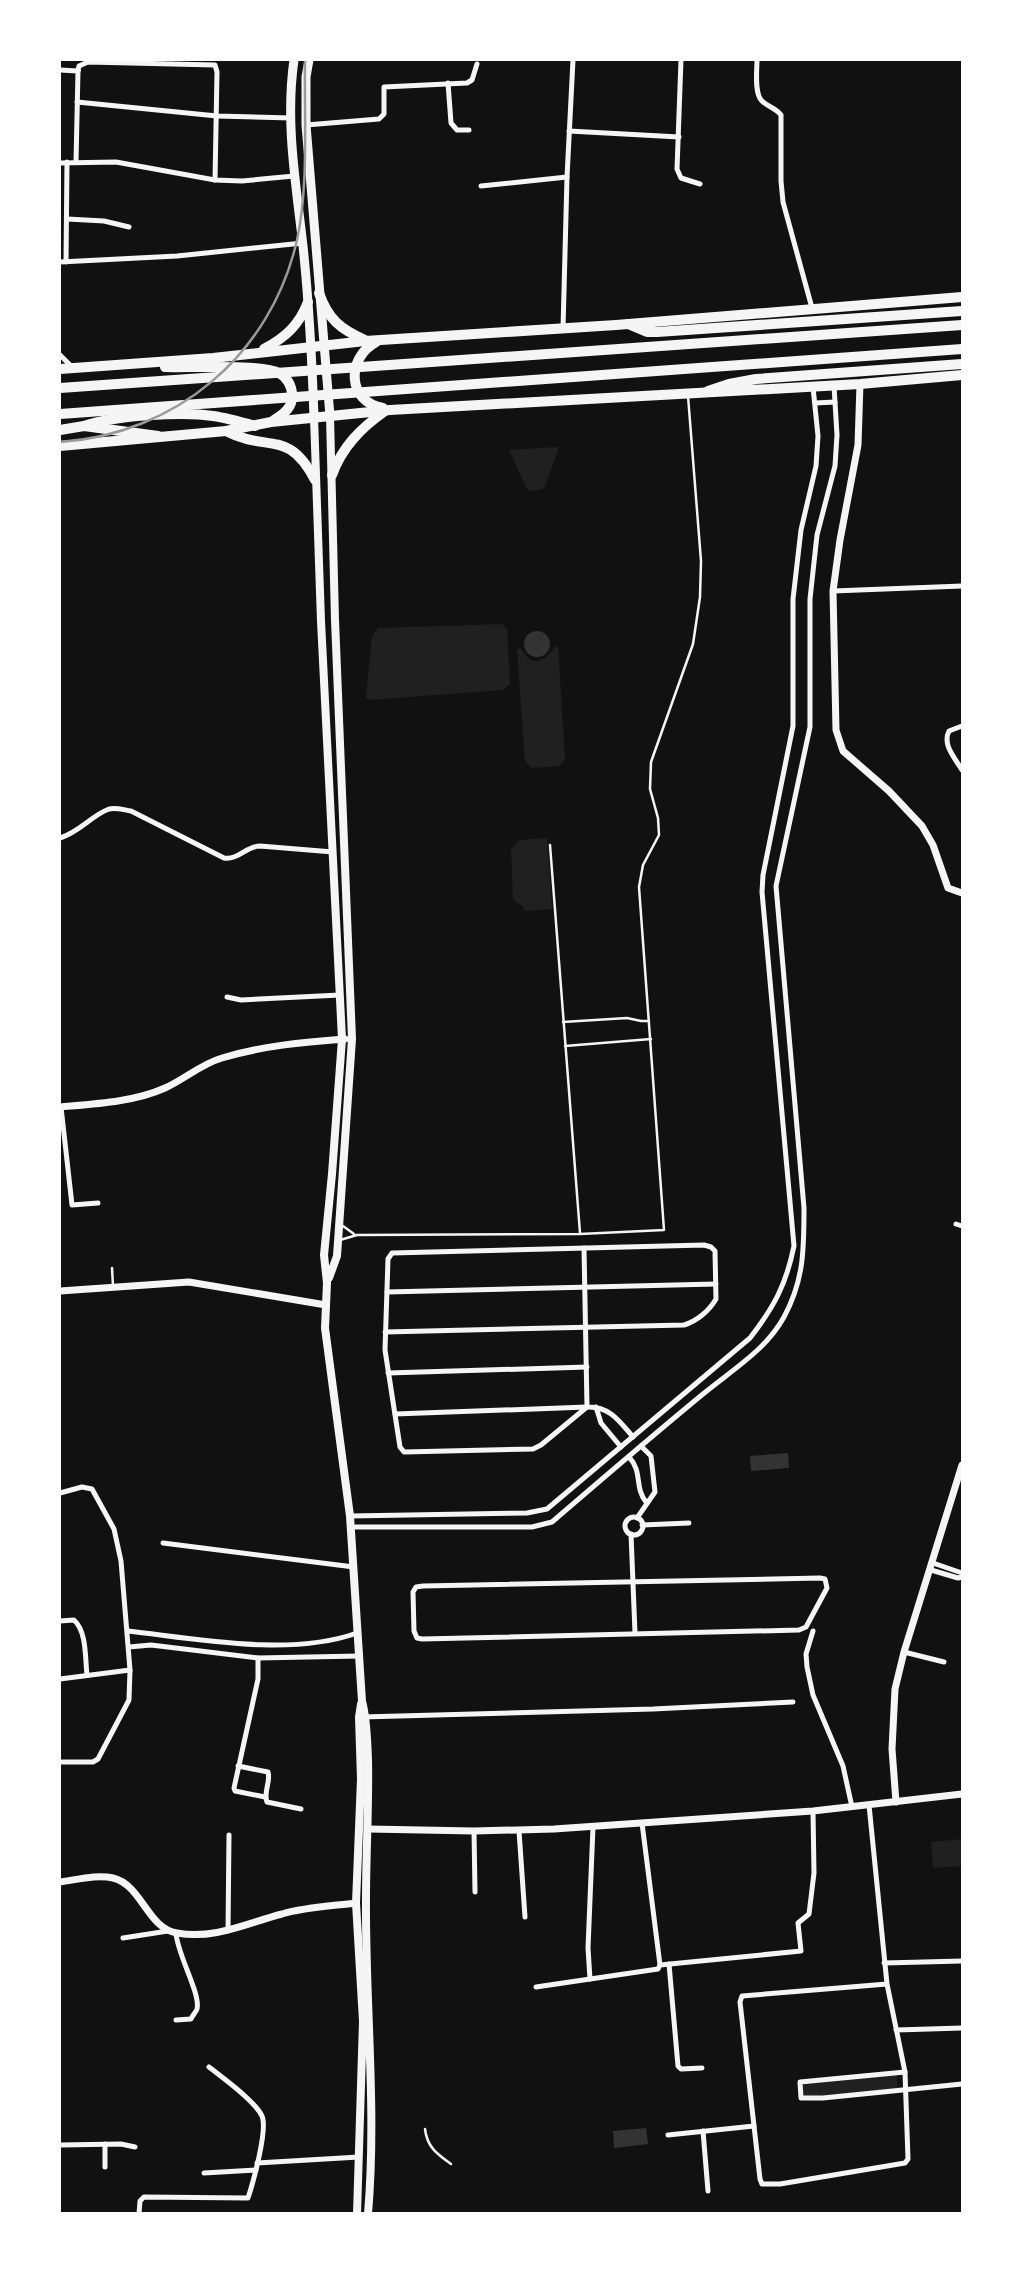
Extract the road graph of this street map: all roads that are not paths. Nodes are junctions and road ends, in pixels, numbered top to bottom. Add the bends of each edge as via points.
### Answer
1 (294, 60) edge
2 (309, 60) edge
3 (573, 60) edge
4 (681, 60) edge
5 (757, 60) edge
6 (477, 64) dead end
7 (60, 70) edge
8 (78, 71) junction
9 (448, 83) junction
10 (77, 102) junction
11 (217, 116) junction
12 (290, 118) junction
13 (306, 125) junction
14 (469, 130) dead end
15 (569, 131) junction
16 (679, 137) junction
17 (68, 162) junction
18 (76, 162) junction
19 (60, 163) edge
20 (294, 176) junction
21 (567, 177) junction
22 (215, 180) junction
23 (700, 184) dead end
24 (481, 186) dead end
25 (67, 219) junction
26 (129, 227) dead end
27 (303, 243) junction
28 (63, 262) edge
29 (318, 293) junction
30 (962, 297) edge
31 (308, 302) junction
32 (812, 309) junction
33 (962, 311) edge
34 (628, 324) junction
35 (962, 325) edge
36 (563, 329) junction
37 (381, 340) junction
38 (365, 341) junction
39 (323, 346) junction
40 (311, 347) junction
41 (962, 349) edge
42 (247, 354) junction
43 (60, 355) edge
44 (962, 364) edge
45 (94, 367) junction
46 (73, 368) junction
47 (60, 369) edge
48 (962, 376) edge
49 (860, 384) junction
50 (834, 386) junction
51 (813, 387) junction
52 (60, 388) edge
53 (708, 391) junction
54 (688, 393) junction
55 (835, 401) junction
56 (815, 403) junction
57 (388, 410) junction
58 (60, 414) edge
59 (330, 415) junction
60 (314, 417) junction
61 (271, 422) junction
62 (84, 426) junction
63 (255, 426) junction
64 (62, 429) edge
65 (226, 431) junction
66 (158, 436) junction
67 (60, 446) edge
68 (332, 475) junction
69 (315, 480) junction
70 (962, 586) edge
71 (834, 591) junction
72 (962, 726) edge
73 (340, 727) junction
74 (327, 729) junction
75 (790, 748) junction
76 (806, 750) junction
77 (962, 770) edge
78 (60, 838) edge
79 (550, 845) dead end
80 (333, 852) junction
81 (962, 894) edge
82 (340, 995) junction
83 (227, 997) dead end
84 (649, 1021) junction
85 (563, 1022) junction
86 (342, 1039) junction
87 (352, 1039) junction
88 (651, 1039) junction
89 (565, 1046) junction
90 (60, 1107) edge
91 (331, 1192) junction
92 (342, 1194) junction
93 (98, 1203) dead end
94 (329, 1207) junction
95 (341, 1208) junction
96 (804, 1208) junction
97 (790, 1210) junction
98 (339, 1220) junction
99 (580, 1234) junction
100 (357, 1235) junction
101 (337, 1242) junction
102 (584, 1248) junction
103 (112, 1268) dead end
104 (327, 1283) junction
105 (716, 1284) junction
106 (113, 1286) junction
107 (585, 1287) junction
108 (60, 1291) edge
109 (387, 1292) junction
110 (326, 1305) junction
111 (586, 1328) junction
112 (385, 1332) junction
113 (587, 1367) junction
114 (388, 1373) junction
115 (587, 1407) junction
116 (596, 1407) junction
117 (394, 1414) junction
118 (633, 1437) junction
119 (641, 1446) junction
120 (621, 1447) junction
121 (629, 1457) junction
122 (962, 1465) edge
123 (60, 1493) edge
124 (646, 1502) junction
125 (350, 1516) junction
126 (637, 1518) junction
127 (689, 1523) dead end
128 (642, 1525) junction
129 (351, 1527) junction
130 (631, 1534) junction
131 (163, 1544) dead end
132 (354, 1567) junction
133 (932, 1567) junction
134 (962, 1575) edge
135 (634, 1581) junction
136 (60, 1621) edge
137 (128, 1631) junction
138 (813, 1631) dead end
139 (357, 1633) junction
140 (635, 1633) junction
141 (151, 1634) junction
142 (150, 1645) junction
143 (129, 1647) junction
144 (904, 1651) junction
145 (359, 1656) junction
146 (258, 1658) junction
147 (944, 1662) dead end
148 (130, 1670) junction
149 (88, 1675) junction
150 (60, 1679) edge
151 (793, 1702) dead end
152 (363, 1717) junction
153 (60, 1762) edge
154 (238, 1766) junction
155 (962, 1794) edge
156 (265, 1797) junction
157 (896, 1802) junction
158 (869, 1805) junction
159 (852, 1807) junction
160 (302, 1809) dead end
161 (813, 1811) junction
162 (642, 1823) junction
163 (593, 1827) junction
164 (368, 1829) junction
165 (474, 1831) junction
166 (519, 1831) junction
167 (229, 1835) dead end
168 (60, 1882) edge
169 (475, 1892) dead end
170 (356, 1903) junction
171 (525, 1917) dead end
172 (228, 1931) junction
173 (172, 1932) junction
174 (122, 1938) dead end
175 (962, 1961) edge
176 (669, 1964) junction
177 (884, 1964) junction
178 (660, 1965) junction
179 (590, 1979) junction
180 (887, 1984) junction
181 (536, 1987) dead end
182 (176, 2020) dead end
183 (962, 2028) edge
184 (896, 2031) junction
185 (209, 2067) dead end
186 (702, 2068) dead end
187 (905, 2072) junction
188 (962, 2084) edge
189 (906, 2088) junction
190 (754, 2126) junction
191 (425, 2129) dead end
192 (703, 2131) junction
193 (668, 2135) dead end
194 (105, 2144) junction
195 (60, 2145) edge
196 (135, 2147) dead end
197 (360, 2157) junction
198 (451, 2164) dead end
199 (256, 2166) junction
200 (105, 2167) dead end
201 (204, 2173) dead end
202 (708, 2191) dead end
203 (139, 2214) edge
204 (356, 2214) edge
205 (368, 2214) edge

1 - 12 main road
2 - 13 main road
3 - 15 street
4 - 16 street
5 - 32 street via 759,98 781,115 783,202
6 - 9 street via 472,80
7 - 8 street
8 - 10 street
8 - 11 street via 88,62 212,64 217,72
9 - 13 street via 386,86 381,118
9 - 14 street via 451,123 457,130
10 - 11 street
10 - 18 street
11 - 12 street
11 - 22 street
12 - 20 main road
13 - 29 main road
15 - 16 street
15 - 21 street
16 - 23 street via 679,176
17 - 18 street
17 - 19 street
17 - 25 street
18 - 22 street via 116,162
20 - 22 street
20 - 27 main road
21 - 24 street
21 - 36 street
25 - 26 street via 96,219
25 - 28 street
27 - 28 street
27 - 31 main road
29 - 38 highway via 335,323
29 - 39 main road
30 - 32 highway
31 - 40 main road
31 - 42 highway via 295,327 282,339
32 - 34 highway
33 - 34 highway via 657,332
34 - 36 highway
35 - 52 highway
36 - 37 highway
37 - 38 highway
37 - 57 highway via 367,347 354,372 364,399
38 - 39 highway
39 - 40 highway
39 - 59 main road
40 - 42 highway
40 - 60 main road
41 - 58 highway
42 - 45 highway
43 - 46 street
44 - 53 highway via 756,379
45 - 46 highway
45 - 61 highway via 272,370 288,381 292,396 286,411
46 - 47 highway
48 - 49 highway
49 - 50 highway
49 - 71 street via 858,445
50 - 51 highway
50 - 55 street
51 - 53 highway
51 - 56 street
53 - 54 highway
54 - 57 highway
54 - 84 lane via 700,597 693,644 651,762 650,789 659,835 643,865 639,887
55 - 56 street
55 - 76 street via 835,466 817,535 810,599
56 - 75 street via 816,466 801,530 793,599
57 - 59 highway
57 - 68 highway via 358,433 337,460
59 - 60 highway
59 - 68 main road
60 - 61 highway
60 - 69 main road
61 - 63 highway
62 - 63 highway via 110,419 194,414
62 - 64 highway
62 - 66 highway
63 - 65 highway
65 - 66 highway
65 - 69 highway via 292,450 305,461
66 - 67 highway
68 - 73 main road
69 - 74 main road
70 - 71 street
71 - 81 street via 836,730 843,751 922,826 948,888
72 - 77 street via 949,731 946,739
73 - 74 main road
73 - 87 main road
74 - 80 main road
75 - 76 street
75 - 97 street via 762,892
76 - 96 street via 776,886
78 - 80 street via 116,808 131,811 224,858 237,857 253,846
79 - 85 lane
80 - 82 main road
82 - 83 street
82 - 86 main road
84 - 85 lane
84 - 88 lane
85 - 89 lane
86 - 87 street
86 - 90 street via 251,1050 198,1067 143,1096
86 - 91 main road
87 - 92 main road
88 - 89 lane
88 - 99 lane via 664,1230
89 - 99 lane
90 - 93 street via 72,1205
91 - 92 main road
91 - 94 main road
92 - 95 main road
94 - 95 main road
94 - 104 main road via 324,1255
95 - 98 main road
96 - 97 street
96 - 119 street via 800,1280 784,1318 762,1347
97 - 118 street via 794,1246 771,1311 750,1338
98 - 100 lane
98 - 101 main road
99 - 100 lane
100 - 101 lane
101 - 104 main road
102 - 105 street via 704,1245 715,1251
102 - 107 street
102 - 109 street via 392,1253
103 - 106 lane
104 - 110 main road
105 - 107 street
105 - 111 street via 712,1306 694,1322
106 - 108 street
106 - 110 street via 189,1282
107 - 109 street
107 - 111 street
109 - 112 street
110 - 125 main road via 326,1345
111 - 112 street
111 - 113 street
112 - 114 street
113 - 114 street
113 - 115 street
114 - 117 street
115 - 116 street
115 - 117 street
115 - 117 street via 533,1449 404,1452
116 - 118 street via 613,1413
116 - 120 street via 601,1423
118 - 120 street
119 - 121 street
119 - 124 street via 651,1456 655,1492
120 - 125 street via 547,1509
121 - 124 street via 636,1465 639,1494
121 - 129 street via 552,1522 532,1527
122 - 133 street
123 - 137 street via 92,1489 114,1529
124 - 126 street
125 - 129 main road
126 - 128 street
126 - 130 street via 625,1523
127 - 128 street
128 - 130 street via 639,1533
129 - 132 main road
130 - 135 street
131 - 132 street
132 - 139 main road
133 - 134 street
133 - 144 street
135 - 140 street
135 - 140 street via 820,1578 825,1579 827,1588 806,1627 799,1630
135 - 140 street via 423,1586 413,1592 414,1631 422,1639
136 - 149 street via 74,1620 79,1625
137 - 141 street
137 - 143 street
138 - 159 street via 806,1654 813,1695 843,1766
139 - 141 street via 281,1646
139 - 145 main road
141 - 142 street
142 - 143 street
142 - 146 street
143 - 148 street
144 - 147 street
144 - 157 street via 893,1703
145 - 146 street
145 - 152 main road
146 - 154 street via 258,1679
148 - 149 street
148 - 153 street via 129,1700 98,1759
149 - 150 street
151 - 152 street
152 - 164 main road
152 - 170 main road
154 - 156 street via 235,1791
154 - 156 street via 268,1772
155 - 157 street
156 - 160 street via 268,1802
157 - 158 street
158 - 159 street
158 - 177 street
159 - 161 street
161 - 162 street
161 - 176 street via 814,1873 809,1914 799,1921 800,1952
162 - 163 street
162 - 178 street
163 - 166 street
163 - 179 street
164 - 165 street
164 - 205 main road
165 - 166 street
165 - 169 street
166 - 171 street
167 - 172 street
168 - 173 street via 104,1877 124,1882 162,1927
170 - 172 street via 300,1909
170 - 197 main road via 363,2021
172 - 173 street via 208,1935
173 - 174 street
173 - 182 street via 198,2000 191,2019
175 - 177 street
176 - 178 street
176 - 186 street via 678,2066
177 - 180 street
178 - 179 street via 658,1969
179 - 181 street
180 - 184 street
180 - 190 street via 742,1996
183 - 184 street
184 - 187 street
185 - 199 street via 262,2115
187 - 189 street
187 - 189 street via 800,2082 801,2098
188 - 189 street
189 - 190 street via 905,2163 762,2184
190 - 192 street
191 - 198 lane via 431,2148
192 - 193 street
192 - 202 street
194 - 195 street
194 - 196 street
194 - 200 street
197 - 199 street
197 - 204 main road
199 - 201 street
199 - 203 street via 246,2199 144,2197

